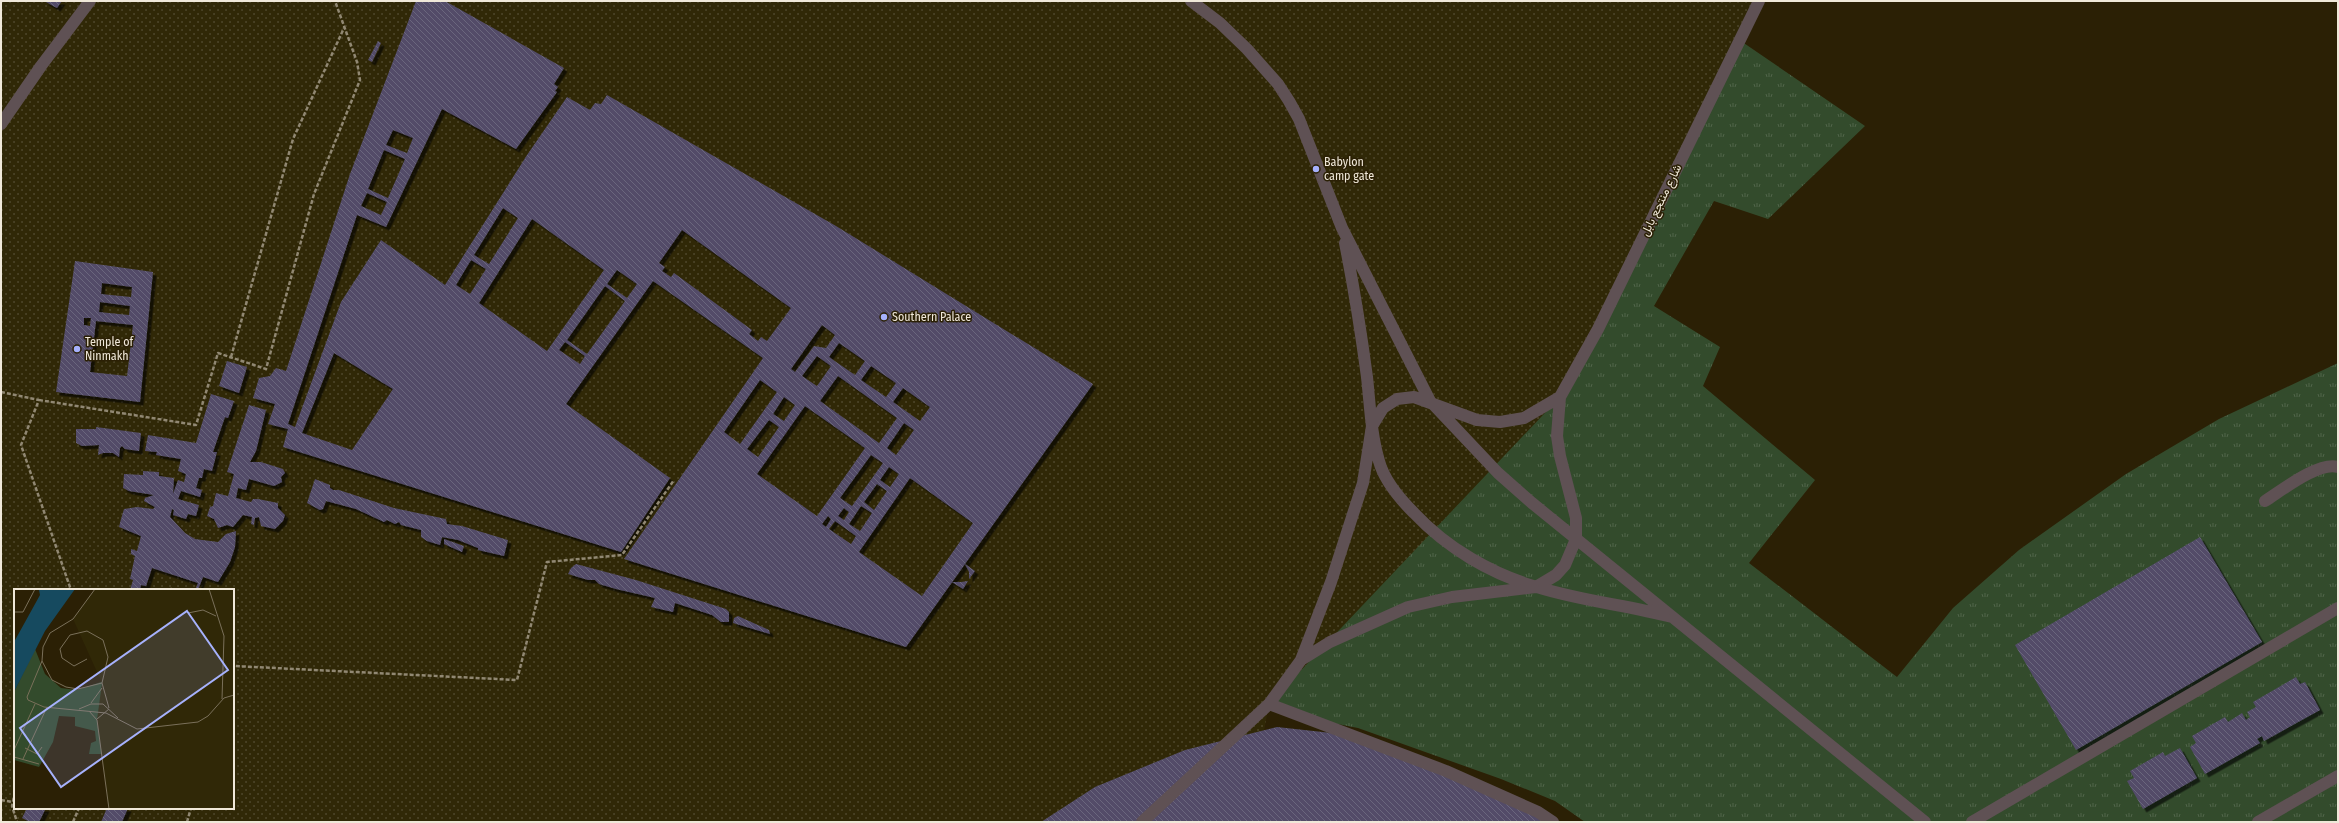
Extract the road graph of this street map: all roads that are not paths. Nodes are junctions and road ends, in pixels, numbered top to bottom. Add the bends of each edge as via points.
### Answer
1 (90, 1) edge
2 (1191, 1) edge
3 (1758, 1) edge
4 (1, 124) edge
5 (1342, 228) junction
6 (1560, 397) junction
7 (1430, 401) junction
8 (1372, 426) junction
9 (2338, 467) edge
10 (2265, 501) dead end
11 (1576, 539) junction
12 (1536, 587) junction
13 (2338, 608) edge
14 (1678, 619) junction
15 (1301, 660) junction
16 (1269, 704) junction
17 (2338, 776) edge
18 (1142, 822) edge
19 (1553, 822) edge
20 (1925, 822) edge
21 (1972, 822) edge
22 (2258, 822) edge

1 - 4 street
2 - 5 street via 1247,49 1282,90 1299,119
3 - 6 street, شارع منتجع بابل via 1598,329
5 - 7 street
5 - 8 street via 1360,329
6 - 7 street via 1524,418 1500,422 1477,420 1454,413
6 - 11 street, شارع منتجع بابل via 1557,436 1576,518
7 - 8 street via 1414,397 1397,399 1382,408
7 - 11 street via 1498,473
8 - 12 street via 1379,462 1390,484 1428,528 1449,545 1475,560
8 - 15 street via 1363,483 1349,530
9 - 10 street via 2316,469
11 - 12 street via 1565,565 1556,575
11 - 14 street
12 - 14 street
12 - 15 street via 1452,597 1408,607 1330,642
13 - 21 street
14 - 20 street
15 - 16 street
16 - 18 street
16 - 19 street via 1446,771 1538,812
17 - 22 street

